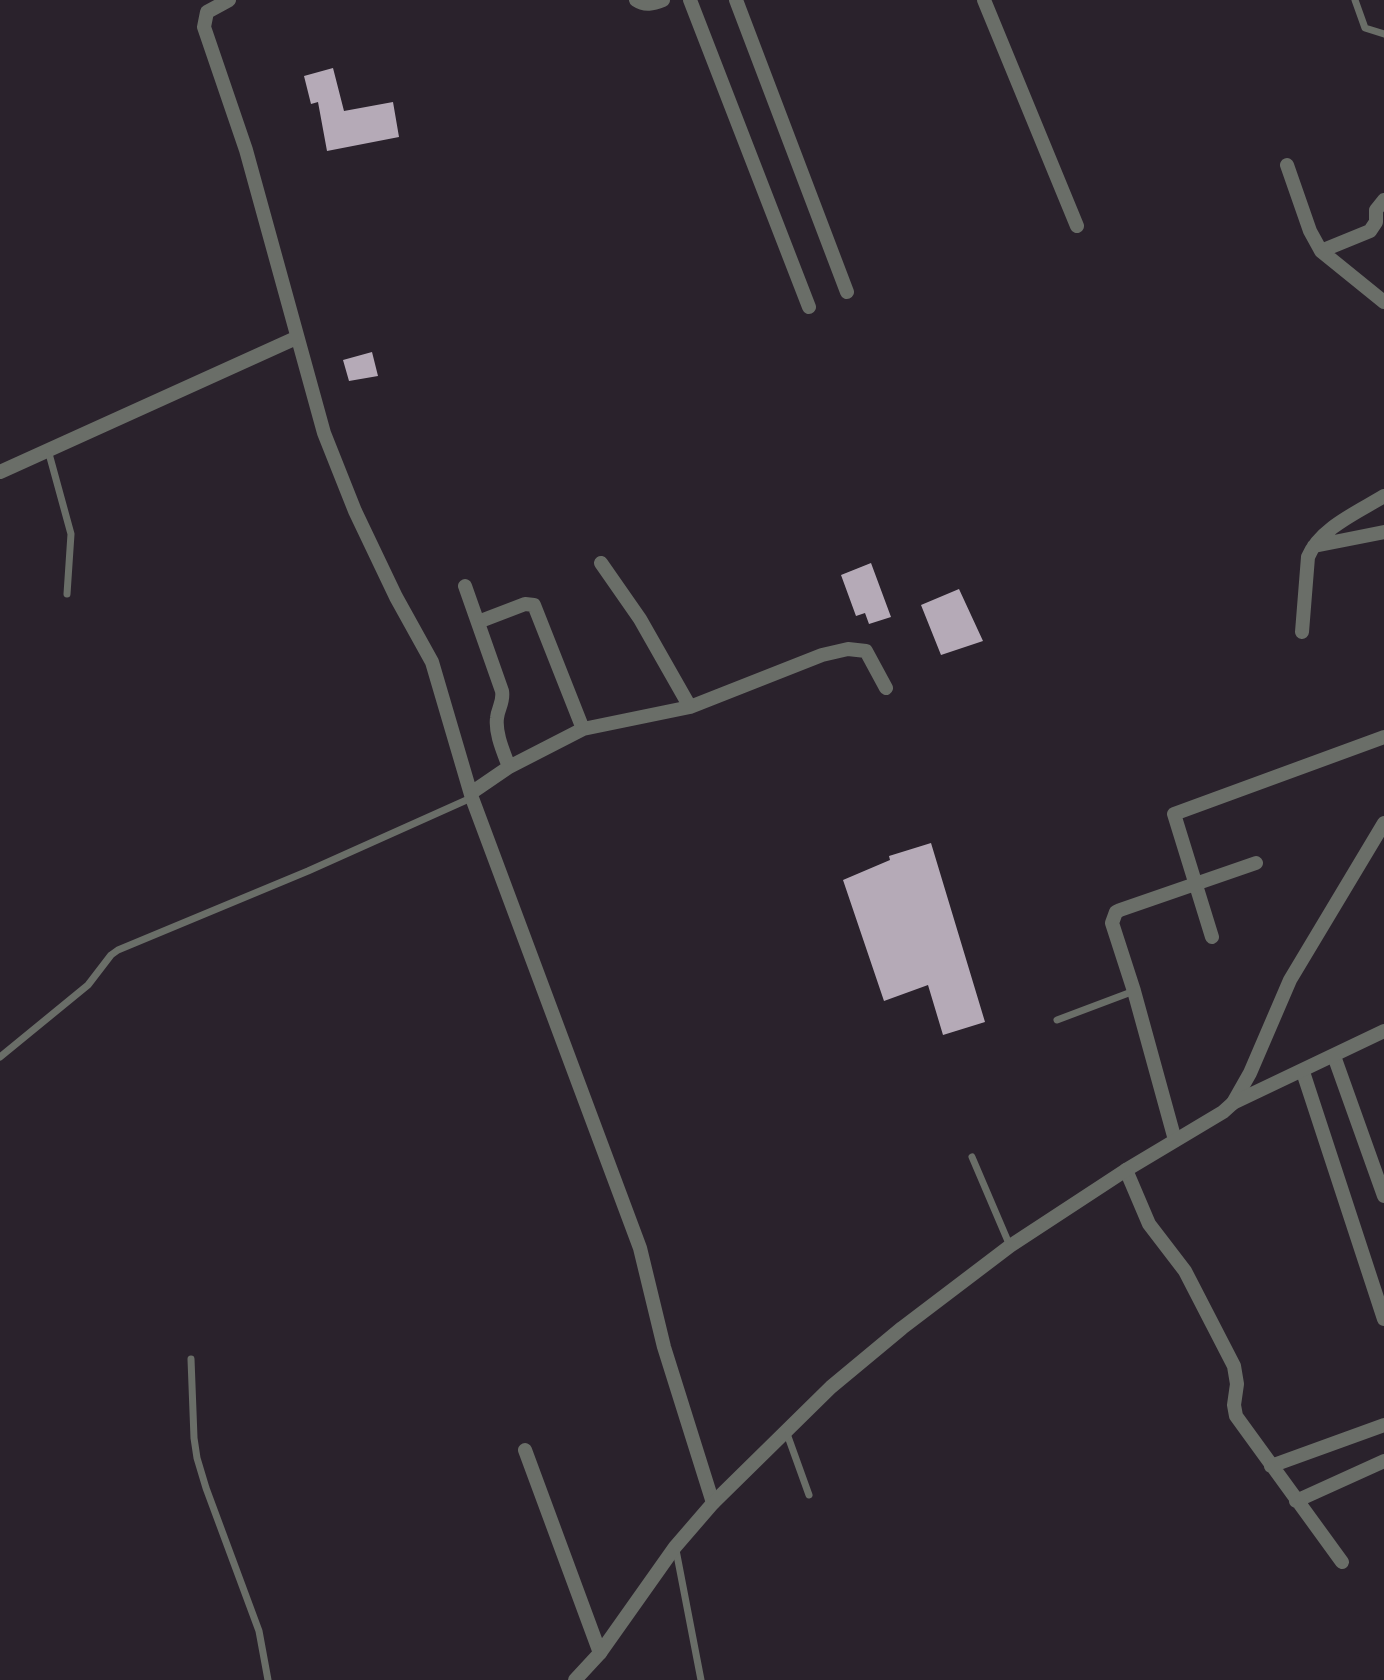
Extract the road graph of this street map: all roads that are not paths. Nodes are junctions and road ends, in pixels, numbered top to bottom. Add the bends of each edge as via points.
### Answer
1 (229, 0) edge
2 (636, 0) edge
3 (663, 0) edge
4 (690, 0) edge
5 (736, 0) edge
6 (984, 0) edge
7 (1355, 0) edge
8 (1384, 34) edge
9 (1287, 165) dead end
10 (1384, 200) edge
11 (1077, 226) dead end
12 (1321, 251) junction
13 (848, 292) dead end
14 (1384, 302) edge
15 (808, 307) dead end
16 (296, 338) junction
17 (48, 450) junction
18 (0, 472) edge
19 (1384, 496) edge
20 (1384, 533) edge
21 (1312, 546) junction
22 (601, 562) dead end
23 (465, 586) dead end
24 (67, 594) dead end
25 (478, 622) junction
26 (1303, 632) dead end
27 (886, 688) dead end
28 (690, 707) junction
29 (583, 729) junction
30 (1384, 737) edge
31 (509, 767) junction
32 (472, 795) junction
33 (1384, 823) edge
34 (1256, 863) dead end
35 (1196, 884) junction
36 (1212, 937) dead end
37 (1134, 991) junction
38 (1057, 1020) dead end
39 (1384, 1031) edge
40 (1334, 1056) junction
41 (0, 1057) edge
42 (1303, 1072) junction
43 (1233, 1103) junction
44 (1175, 1140) junction
45 (972, 1157) dead end
46 (1126, 1170) junction
47 (1384, 1196) edge
48 (1010, 1246) junction
49 (1384, 1319) edge
50 (191, 1359) dead end
51 (1384, 1425) edge
52 (786, 1431) junction
53 (525, 1450) dead end
54 (1384, 1461) edge
55 (1270, 1466) junction
56 (809, 1495) dead end
57 (1296, 1501) junction
58 (713, 1503) junction
59 (675, 1547) junction
60 (1342, 1562) dead end
61 (600, 1653) junction
62 (268, 1680) edge
63 (575, 1680) edge
64 (701, 1680) edge

1 - 16 street via 206,12 204,27 246,150
2 - 3 street via 654,4
4 - 15 street
5 - 13 street
6 - 11 street
7 - 8 lane via 1365,28
9 - 12 street
10 - 12 street via 1370,230
12 - 14 street
16 - 17 street
16 - 32 street via 324,433 355,511 432,662
17 - 18 street
17 - 24 lane via 71,534
19 - 21 street
20 - 21 street
21 - 26 street
22 - 28 street
23 - 25 street
25 - 29 street via 525,604 534,605
25 - 31 street via 502,691 497,727
27 - 28 street via 866,651 848,649
28 - 29 street
29 - 31 street
30 - 35 street via 1174,814
31 - 32 street
32 - 41 lane via 308,871 118,950 88,985
32 - 58 street via 640,1248 664,1347
33 - 43 street via 1290,980
34 - 35 street
35 - 36 street
35 - 37 street via 1120,910 1113,917
37 - 38 lane
37 - 44 street
39 - 40 street
40 - 42 street
40 - 47 street
42 - 43 street
42 - 49 street
43 - 44 street
44 - 46 street
45 - 48 lane
46 - 48 street
46 - 55 street via 1149,1224 1185,1271 1234,1366 1236,1416
48 - 52 street via 891,1336
50 - 62 lane via 197,1458 259,1631
51 - 55 street
52 - 56 lane
52 - 58 street
53 - 61 street
54 - 57 street
55 - 57 street
57 - 60 street
58 - 59 street
59 - 61 street
59 - 64 lane
61 - 63 street

